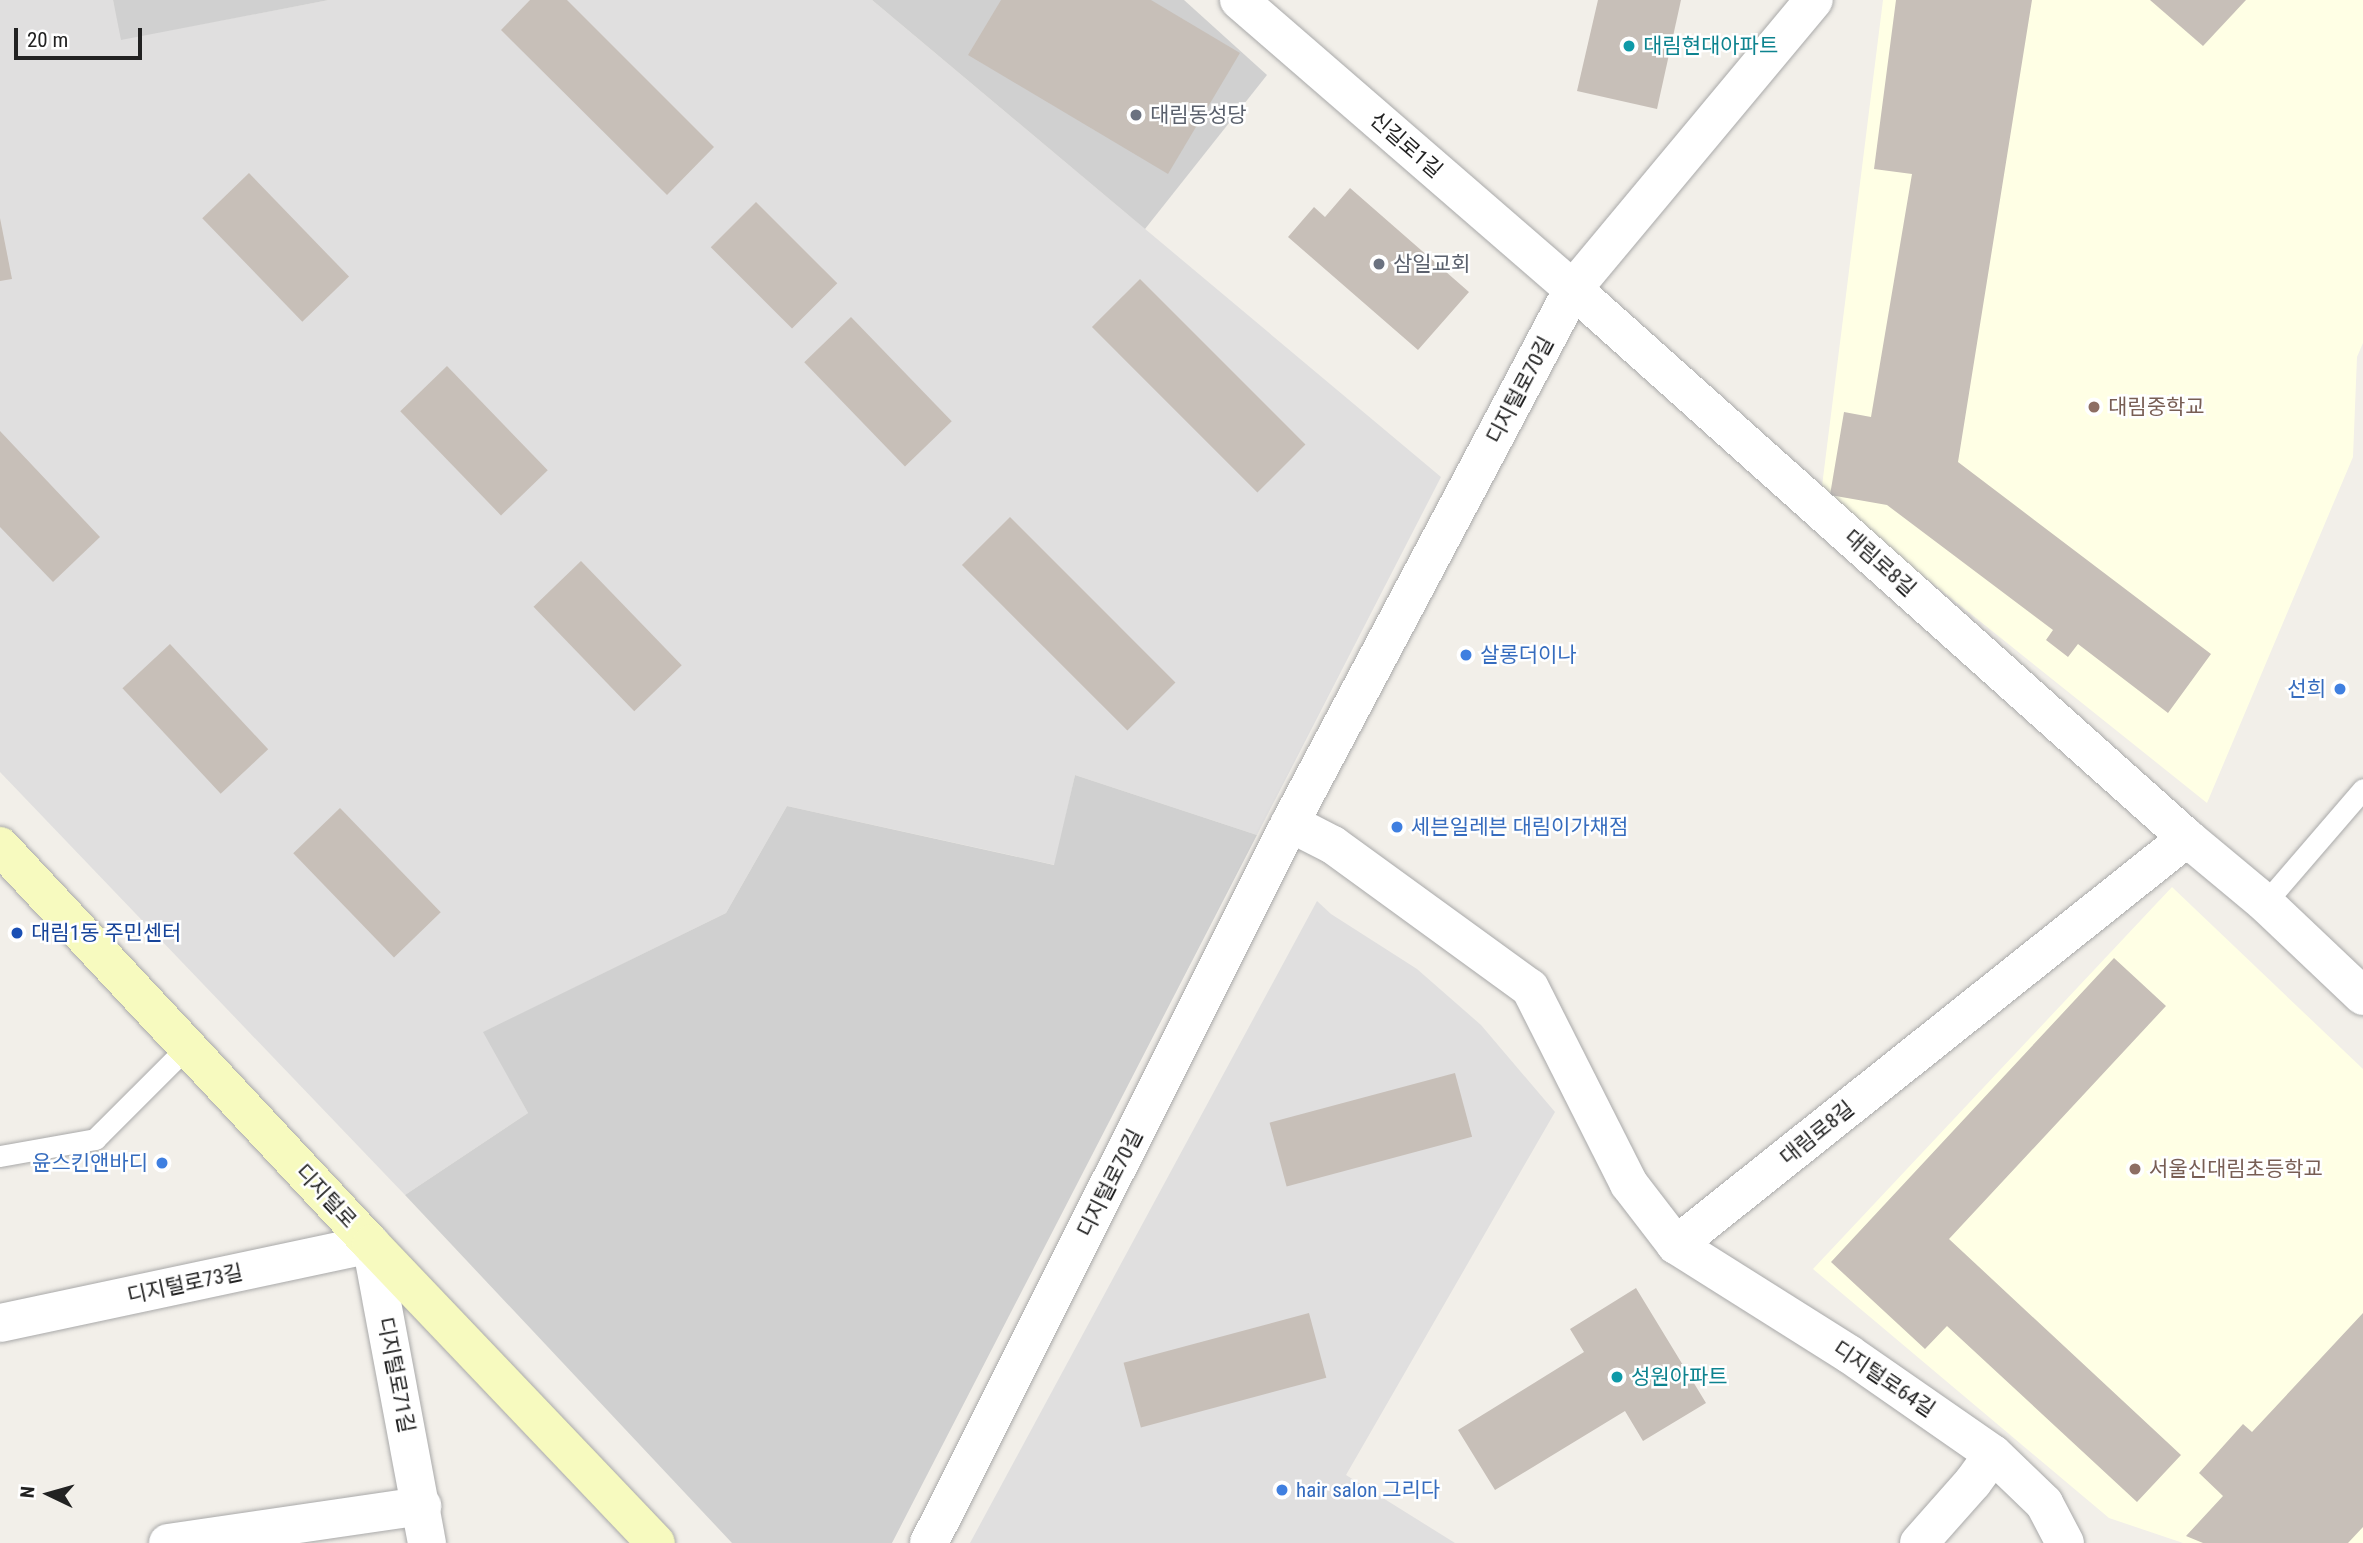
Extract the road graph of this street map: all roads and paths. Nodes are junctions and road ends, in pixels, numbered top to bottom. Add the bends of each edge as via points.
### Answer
1 (1240, 0) edge
2 (1814, 0) edge
3 (1573, 289) junction
4 (2363, 789) edge
5 (1290, 823) junction
6 (2187, 838) junction
7 (0, 846) edge
8 (2265, 903) junction
9 (2363, 996) edge
10 (187, 1047) junction
11 (0, 1156) edge
12 (371, 1244) junction
13 (1676, 1245) junction
14 (0, 1323) edge
15 (1993, 1454) junction
16 (422, 1506) junction
17 (168, 1543) edge
18 (427, 1543) edge
19 (656, 1543) edge
20 (929, 1543) edge
21 (1919, 1543) edge
22 (2065, 1543) edge

1 - 3 street, 신길로1길
2 - 3 street, 디지털로70길
3 - 5 street, 디지털로70길
3 - 6 street, 대림로8길
4 - 8 lane
5 - 13 street via 1333,845 1530,988 1629,1184
5 - 20 street, 디지털로70길
6 - 8 street, 대림로8길
6 - 13 street, 대림로8길
7 - 10 main road, 디지털로
8 - 9 street, 대림로8길
10 - 11 lane via 95,1139
10 - 12 main road, 디지털로
12 - 14 street, 디지털로73길
12 - 16 street, 디지털로71길
12 - 19 main road, 디지털로
13 - 15 street, 디지털로64길 via 1849,1354
15 - 21 street
15 - 22 street, 디지털로64길 via 2044,1503
16 - 17 street
16 - 18 street, 디지털로71길

